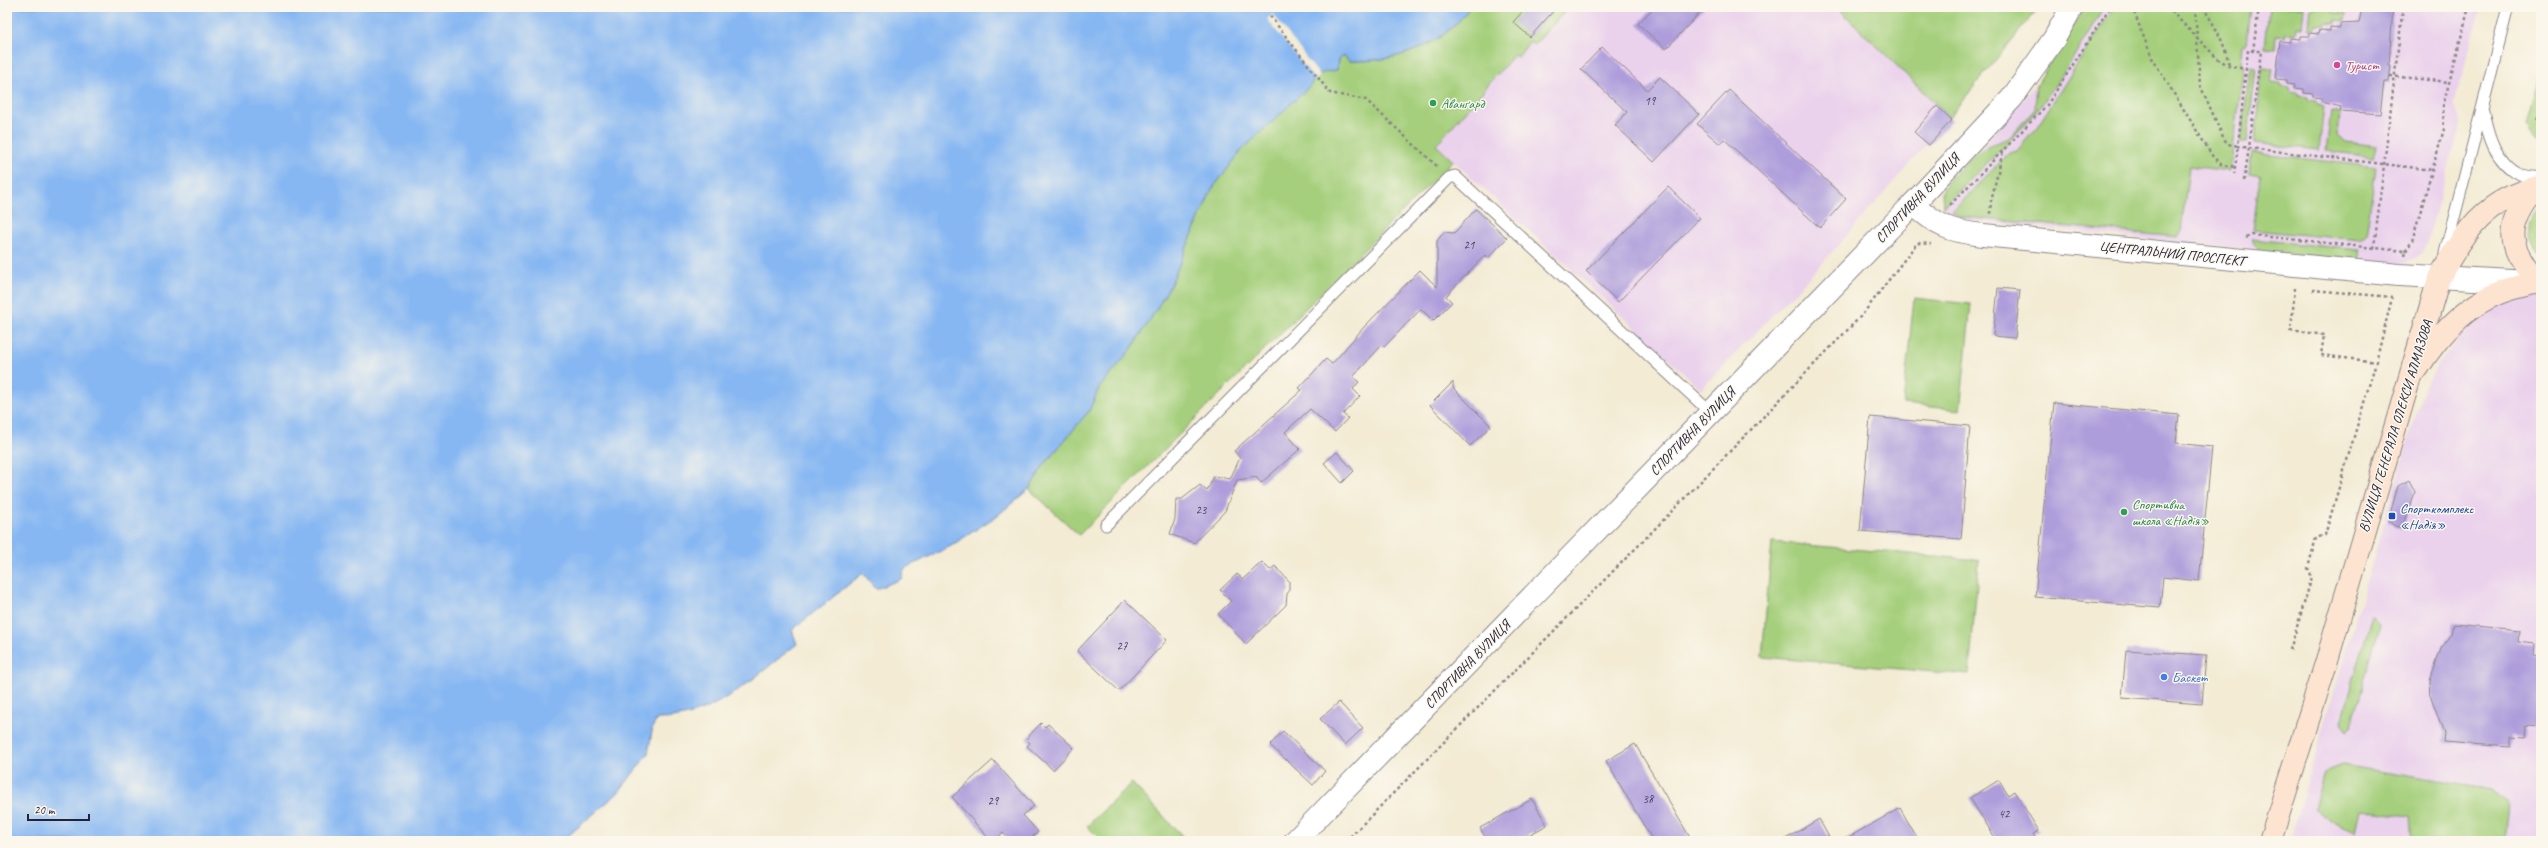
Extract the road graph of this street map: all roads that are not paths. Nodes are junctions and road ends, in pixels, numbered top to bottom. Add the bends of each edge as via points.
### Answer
1 (2072, 7) edge
2 (2508, 7) edge
3 (2482, 108) junction
4 (2539, 184) edge
5 (1913, 204) junction
6 (2439, 278) junction
7 (2539, 282) edge
8 (2404, 391) junction
9 (1710, 412) junction
10 (1106, 525) dead end
11 (1295, 841) edge
12 (2270, 841) edge

1 - 5 street, СПОРТИВНА ВУЛИЦЯ via 2054,38 2012,98
2 - 3 lane, ВУЛИЦЯ ГЕНЕРАЛА ОЛЕКСИ АЛМАЗОВА
3 - 4 lane via 2496,153 2506,165
3 - 6 lane, ВУЛИЦЯ ГЕНЕРАЛА ОЛЕКСИ АЛМАЗОВА
4 - 6 main road via 2513,194 2488,209 2455,246
4 - 7 main road via 2518,214 2513,234 2517,257
5 - 6 street, ЦЕНТРАЛЬНИЙ ПРОСПЕКТ via 1948,230
5 - 9 street, СПОРТИВНА ВУЛИЦЯ
6 - 7 street, ЦЕНТРАЛЬНИЙ ПРОСПЕКТ
6 - 8 main road, ВУЛИЦЯ ГЕНЕРАЛА ОЛЕКСИ АЛМАЗОВА
7 - 8 main road via 2506,290 2473,305 2441,337
8 - 12 main road, ВУЛИЦЯ ГЕНЕРАЛА ОЛЕКСИ АЛМАЗОВА via 2327,660
9 - 10 lane via 1455,176 1449,178
9 - 11 street, СПОРТИВНА ВУЛИЦЯ

